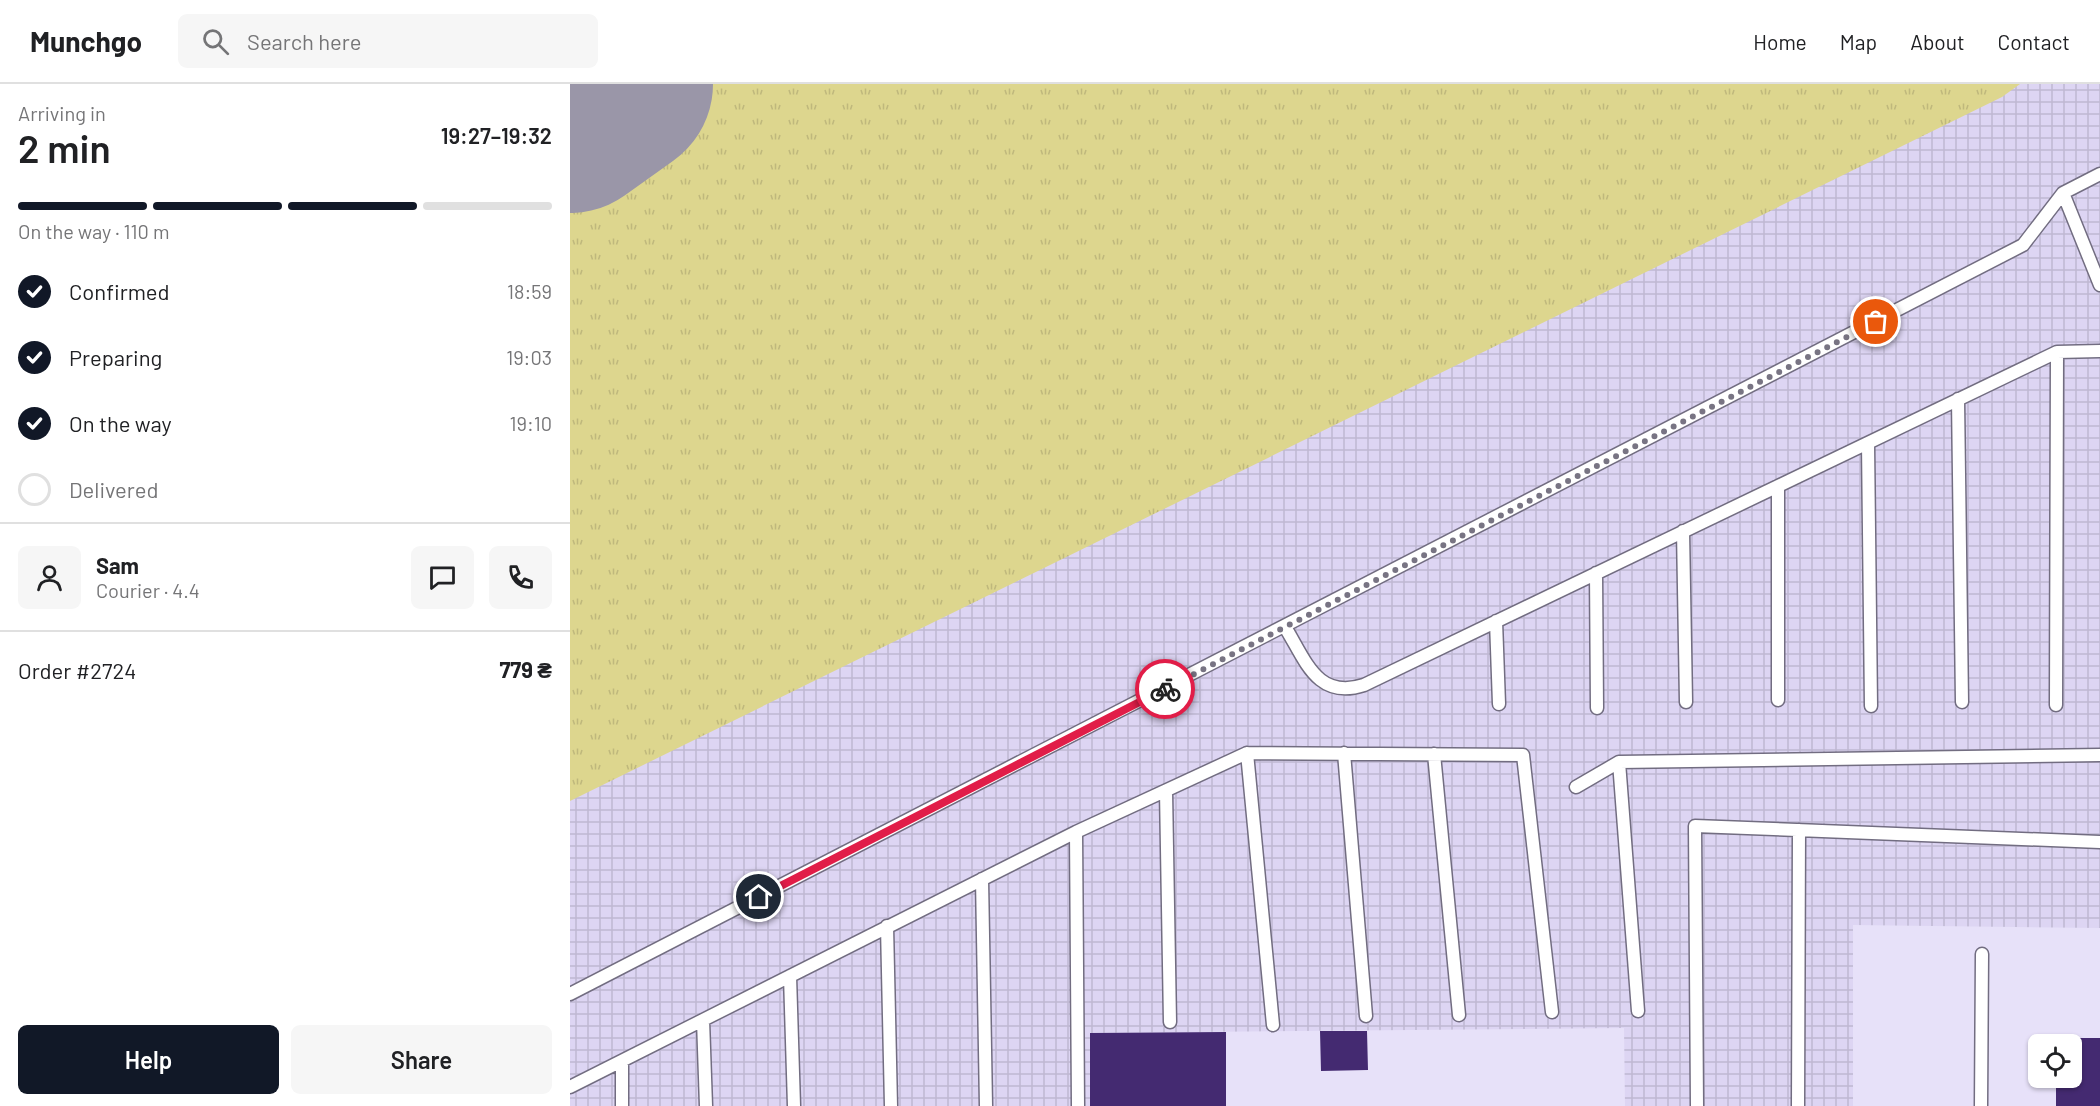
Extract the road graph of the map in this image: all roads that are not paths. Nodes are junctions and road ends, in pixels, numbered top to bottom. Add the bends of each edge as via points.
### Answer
1 (2100, 174) edge
2 (2063, 194) junction
3 (2100, 285) edge
4 (2100, 351) edge
5 (2056, 352) junction
6 (1958, 399) junction
7 (1868, 442) junction
8 (1778, 486) junction
9 (1683, 531) junction
10 (1596, 573) junction
11 (1496, 621) junction
12 (1285, 627) junction
13 (1778, 700) dead end
14 (1686, 702) dead end
15 (1962, 702) dead end
16 (1499, 704) dead end
17 (2056, 705) dead end
18 (1871, 706) dead end
19 (1597, 708) dead end
20 (1247, 753) junction
21 (1344, 753) junction
22 (1434, 754) junction
23 (2100, 755) edge
24 (1619, 762) junction
25 (1576, 787) dead end
26 (1166, 790) junction
27 (1799, 830) junction
28 (1076, 832) junction
29 (2100, 842) edge
30 (982, 879) junction
31 (887, 926) junction
32 (1982, 954) dead end
33 (790, 976) junction
34 (570, 994) edge
35 (1638, 1011) dead end
36 (1552, 1012) dead end
37 (1460, 1015) dead end
38 (1366, 1016) dead end
39 (703, 1020) junction
40 (1170, 1022) dead end
41 (1273, 1024) dead end
42 (622, 1061) junction
43 (570, 1087) edge
44 (622, 1106) edge
45 (706, 1106) edge
46 (794, 1106) edge
47 (891, 1106) edge
48 (986, 1106) edge
49 (1077, 1106) edge
50 (1697, 1106) edge
51 (1798, 1106) edge
52 (1981, 1106) edge

1 - 2 lane
2 - 3 lane
2 - 12 lane via 2023,245
4 - 5 lane
5 - 6 lane
5 - 17 lane
6 - 7 lane
6 - 15 lane
7 - 8 lane
7 - 18 lane
8 - 9 lane
8 - 13 lane
9 - 10 lane
9 - 14 lane
10 - 11 lane
10 - 19 lane
11 - 12 lane via 1347,690 1318,680
11 - 16 lane
12 - 34 lane
20 - 21 lane
20 - 26 lane
20 - 41 lane
21 - 22 lane
21 - 38 lane
22 - 36 lane via 1523,754
22 - 37 lane
23 - 24 lane
24 - 25 lane
24 - 35 lane
26 - 28 lane
26 - 40 lane
27 - 29 lane
27 - 50 lane via 1695,826
27 - 51 lane
28 - 30 lane
28 - 49 lane
30 - 31 lane
30 - 48 lane
31 - 33 lane
31 - 47 lane
32 - 52 lane
33 - 39 lane
33 - 46 lane
39 - 42 lane
39 - 45 lane
42 - 43 lane
42 - 44 lane

